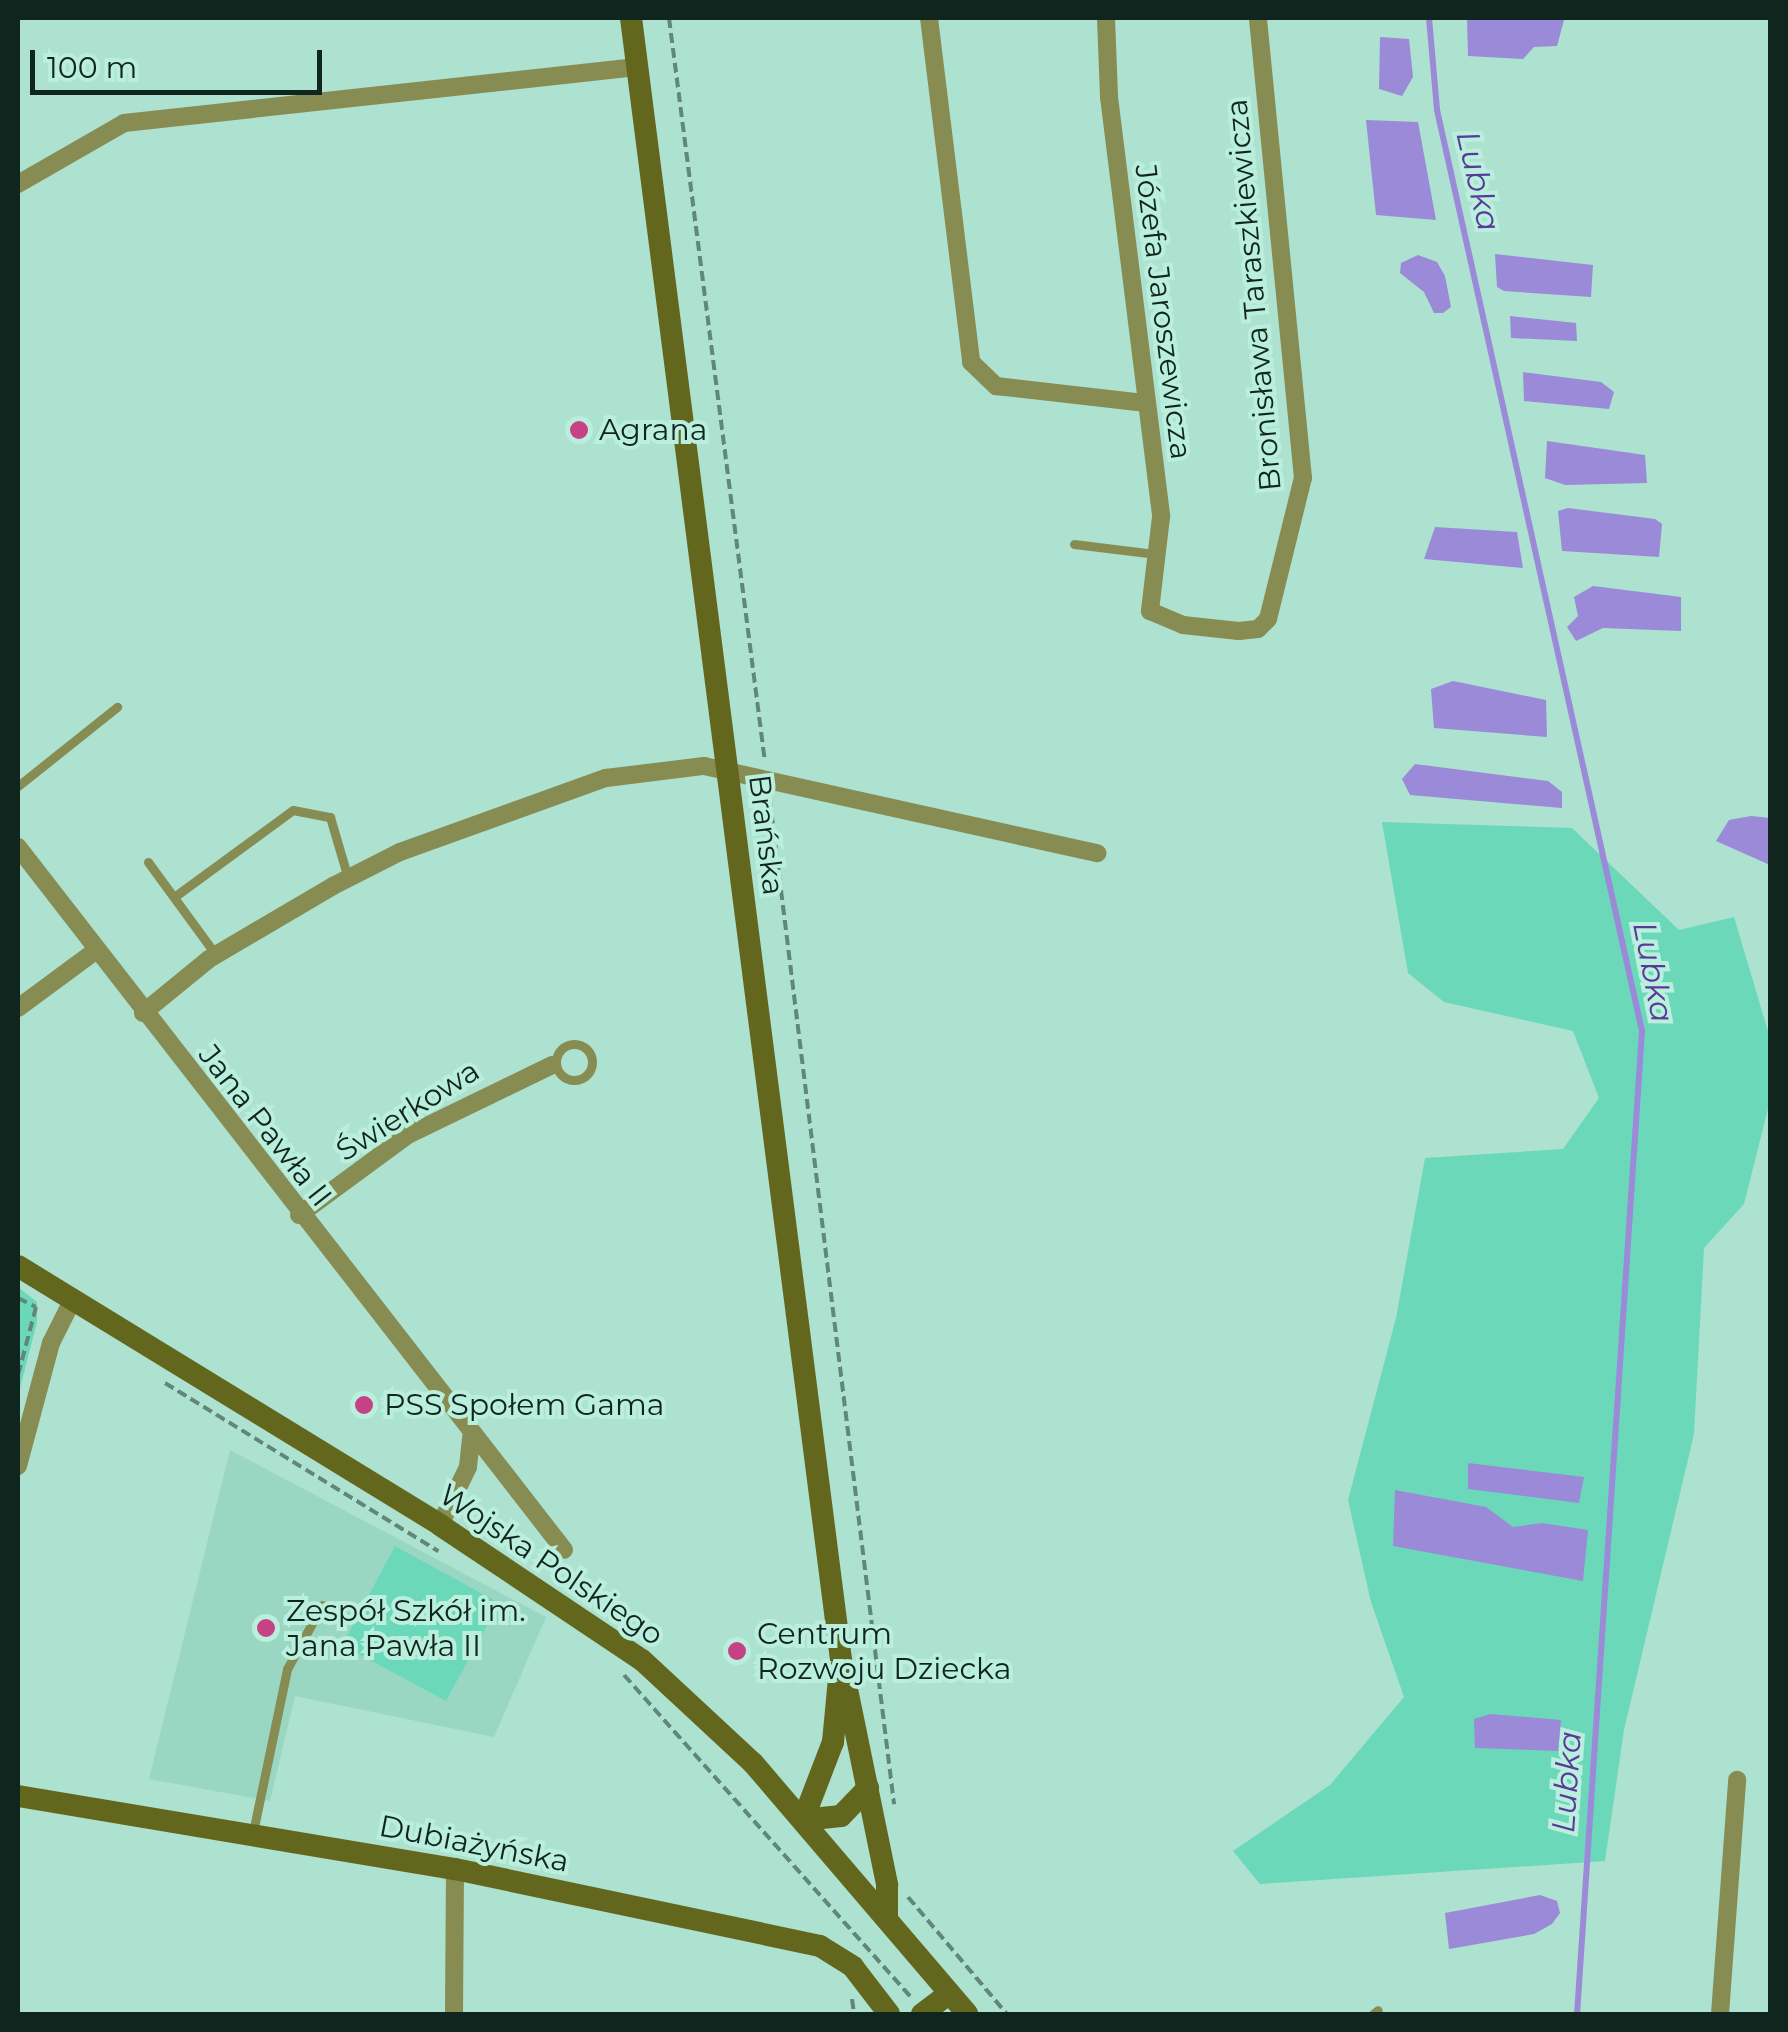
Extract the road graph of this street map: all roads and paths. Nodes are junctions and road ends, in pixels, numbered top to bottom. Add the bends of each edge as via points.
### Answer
1 (631, 18) edge
2 (669, 18) edge
3 (929, 18) edge
4 (1106, 18) edge
5 (1258, 18) edge
6 (637, 67) junction
7 (18, 184) edge
8 (1146, 404) junction
9 (1074, 544) dead end
10 (1156, 554) junction
11 (1150, 611) joint
12 (117, 707) dead end
13 (727, 770) junction
14 (767, 781) junction
15 (18, 786) edge
16 (18, 847) edge
17 (1098, 852) dead end
18 (148, 862) dead end
19 (348, 878) junction
20 (174, 897) junction
21 (95, 951) junction
22 (216, 955) junction
23 (18, 1008) edge
24 (143, 1013) junction
25 (552, 1065) junction
26 (298, 1215) junction
27 (18, 1266) edge
28 (18, 1298) edge
29 (73, 1299) junction
30 (18, 1374) edge
31 (158, 1379) dead end
32 (471, 1437) junction
33 (18, 1466) edge
34 (440, 1525) junction
35 (564, 1550) dead end
36 (449, 1558) dead end
37 (322, 1606) dead end
38 (841, 1660) junction
39 (614, 1665) dead end
40 (818, 1774) junction
41 (1738, 1780) dead end
42 (772, 1784) junction
43 (868, 1788) junction
44 (18, 1796) edge
45 (895, 1815) dead end
46 (803, 1820) junction
47 (252, 1834) junction
48 (455, 1869) junction
49 (904, 1884) dead end
50 (887, 1919) junction
51 (950, 1994) junction
52 (454, 2014) edge
53 (889, 2014) edge
54 (923, 2014) edge
55 (967, 2014) edge
56 (1007, 2014) edge
57 (1720, 2014) edge

1 - 6 street, Brańska
2 - 14 path
3 - 8 street via 971,362 996,386
4 - 8 street, Józefa Jaroszewicza
5 - 11 street, Bronisława Taraszkiewicza via 1303,478 1299,507 1277,597 1258,629 1183,625
6 - 7 street via 124,124
6 - 13 street, Brańska
8 - 10 street, Józefa Jaroszewicza via 1161,516
9 - 10 lane
10 - 11 street, Józefa Jaroszewicza
12 - 15 lane
13 - 14 street
13 - 19 street via 704,766 606,778
13 - 38 street, Brańska
14 - 17 street
14 - 45 path
16 - 21 street, Jana Pawła II
18 - 20 lane
19 - 20 lane via 330,817 294,810
19 - 22 street
20 - 22 lane
21 - 23 street
21 - 24 street, Jana Pawła II
22 - 24 street
24 - 26 street, Jana Pawła II
25 - 25 lane via 577,1046 594,1055 588,1075 559,1076
25 - 26 street, Świerkowa via 408,1135
26 - 32 street, Jana Pawła II
27 - 29 street, Wojska Polskiego
28 - 30 path via 36,1307
29 - 33 street via 51,1343
29 - 34 street, Wojska Polskiego
31 - 36 path
32 - 34 street via 468,1466
32 - 35 street, Jana Pawła II
34 - 42 street, Wojska Polskiego via 642,1660
37 - 47 lane via 287,1670
38 - 40 street, Brańska via 832,1742
38 - 43 street, Brańska
39 - 54 path
40 - 42 street
40 - 46 street, Brańska
41 - 57 street
42 - 46 street, Wojska Polskiego
43 - 46 street via 840,1816
43 - 50 street, Brańska
44 - 47 street, Dubiażyńska
46 - 50 street, Wojska Polskiego
47 - 48 street, Dubiażyńska
48 - 52 street
48 - 53 street, Dubiażyńska via 820,1946 853,1967
49 - 56 path via 907,1896
50 - 51 street, Wojska Polskiego
51 - 54 street
51 - 55 street, Wojska Polskiego

